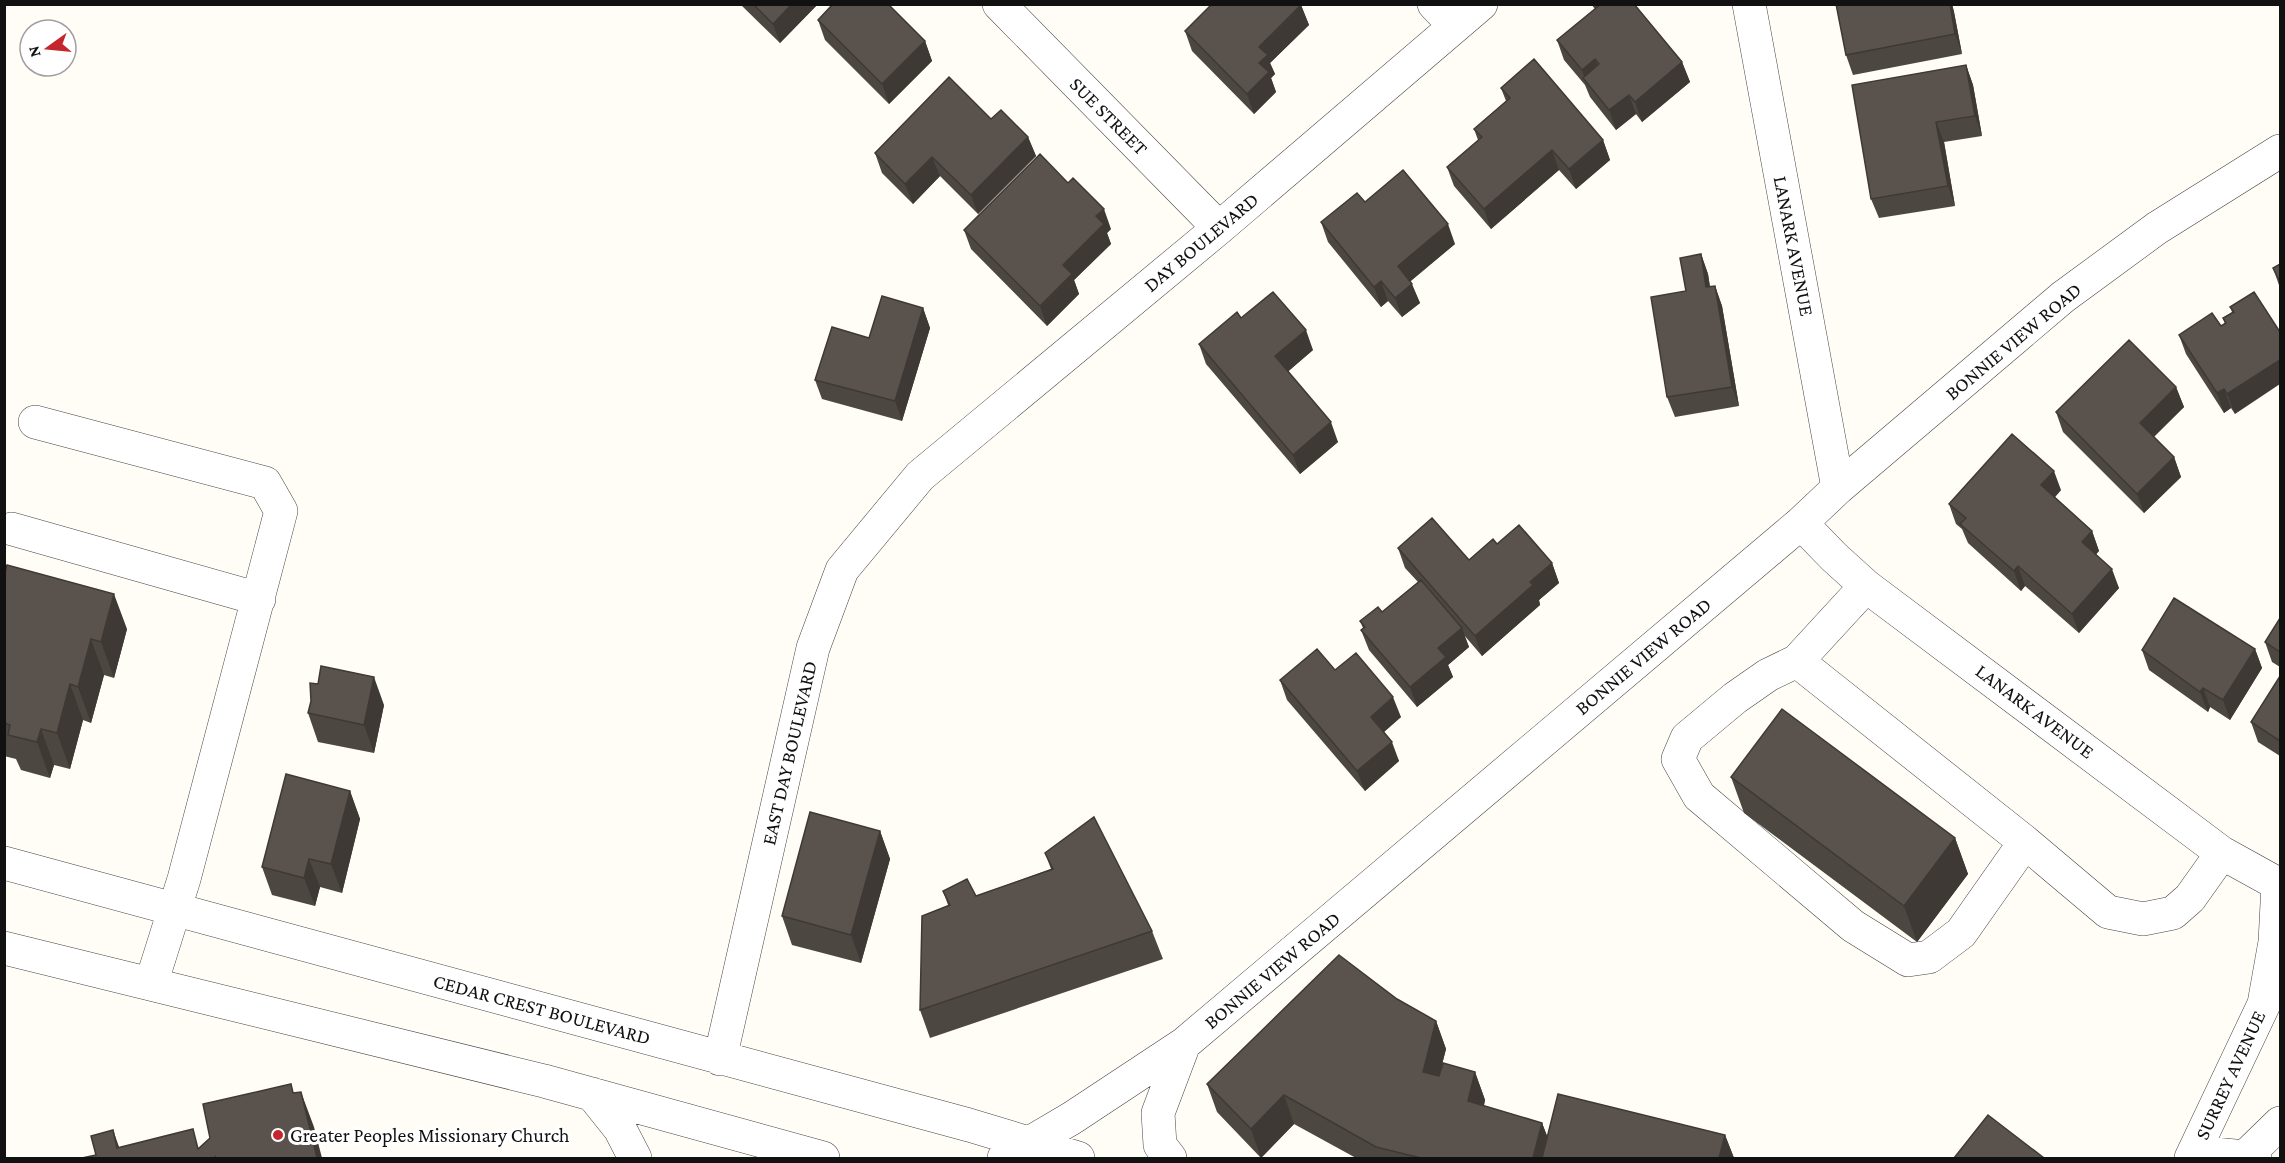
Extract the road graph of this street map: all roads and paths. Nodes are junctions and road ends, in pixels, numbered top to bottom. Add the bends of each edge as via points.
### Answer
1 (999, 4) edge
2 (1481, 4) edge
3 (1749, 4) edge
4 (1444, 15) edge
5 (2280, 152) edge
6 (1219, 228) junction
7 (35, 422) dead end
8 (920, 476) joint
9 (1838, 488) junction
10 (1801, 523) junction
11 (12, 529) dead end
12 (1866, 586) junction
13 (259, 598) junction
14 (1797, 661) junction
15 (2025, 842) junction
16 (2222, 853) junction
17 (4, 863) edge
18 (2279, 884) edge
19 (173, 908) junction
20 (4, 948) edge
21 (151, 984) junction
22 (1184, 1044) junction
23 (720, 1059) junction
24 (592, 1094) junction
25 (2280, 1123) edge
26 (1016, 1151) edge
27 (2192, 1155) edge
28 (635, 1158) edge
29 (823, 1158) edge
30 (1078, 1158) edge
31 (1170, 1158) edge
32 (2249, 1158) edge

1 - 6 street, SUE STREET
2 - 4 street, DAY BOULEVARD
3 - 9 street, LANARK AVENUE
4 - 6 street, DAY BOULEVARD
5 - 9 street, BONNIE VIEW ROAD via 2157,228 2063,297
6 - 8 street, DAY BOULEVARD
7 - 13 street via 265,483 281,511
8 - 23 street, EAST DAY BOULEVARD via 842,570 813,648
9 - 10 street, BONNIE VIEW ROAD
10 - 12 street, LANARK AVENUE
10 - 22 street, BONNIE VIEW ROAD
11 - 13 street
12 - 14 street
12 - 16 street, LANARK AVENUE
13 - 19 street
14 - 15 street
14 - 15 street via 1735,698 1687,738 1678,759 1699,796 1853,926 1908,960 1929,957 1961,933
15 - 16 street via 2108,912 2143,919 2174,913 2190,898
16 - 18 street, LANARK AVENUE
17 - 19 street, CEDAR CREST BOULEVARD
18 - 27 street, SURREY AVENUE via 2275,942 2264,1004
19 - 21 street
19 - 23 street, CEDAR CREST BOULEVARD
20 - 21 street
21 - 24 street
22 - 26 street, BONNIE VIEW ROAD
22 - 31 street via 1158,1113 1160,1144
23 - 26 street, CEDAR CREST BOULEVARD via 958,1122
24 - 28 street via 620,1129
24 - 29 street
25 - 32 street
26 - 30 street, CEDAR CREST BOULEVARD
27 - 32 street

